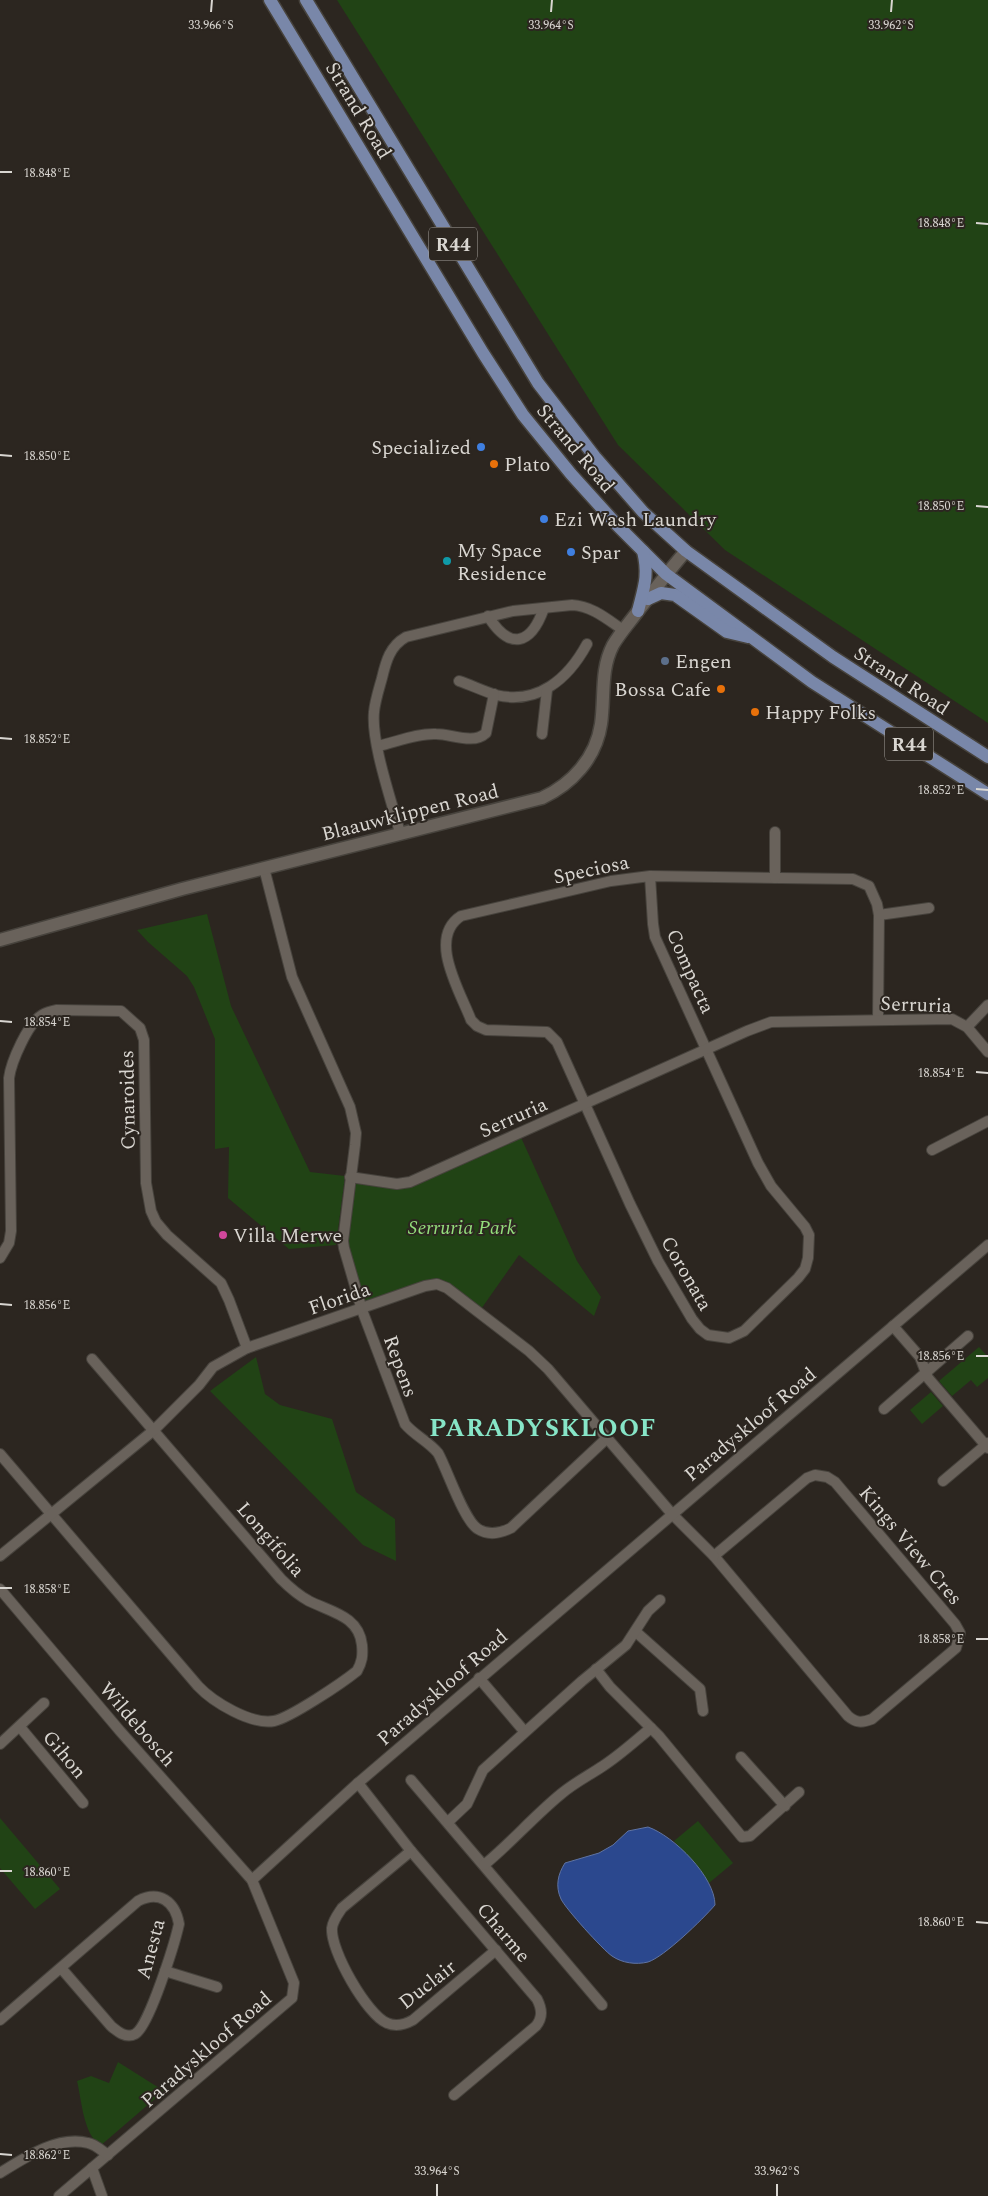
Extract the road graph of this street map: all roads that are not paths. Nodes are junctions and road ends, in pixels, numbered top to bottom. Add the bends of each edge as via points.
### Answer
1 (270, 0) edge
2 (306, 0) edge
3 (643, 551) junction
4 (686, 551) junction
5 (666, 574) junction
6 (648, 599) junction
7 (544, 608) junction
8 (638, 611) junction
9 (488, 616) junction
10 (623, 630) junction
11 (753, 638) junction
12 (587, 644) dead end
13 (459, 681) dead end
14 (547, 690) junction
15 (494, 694) junction
16 (542, 734) dead end
17 (378, 746) junction
18 (988, 757) edge
19 (988, 794) edge
20 (776, 832) dead end
21 (400, 833) junction
22 (264, 868) junction
23 (650, 876) junction
24 (775, 878) junction
25 (929, 908) dead end
26 (879, 915) junction
27 (0, 940) edge
28 (988, 1005) edge
29 (878, 1020) junction
30 (967, 1027) junction
31 (706, 1049) junction
32 (988, 1052) edge
33 (584, 1104) junction
34 (4, 1110) edge
35 (988, 1121) edge
36 (932, 1150) dead end
37 (350, 1177) junction
38 (988, 1244) edge
39 (0, 1258) edge
40 (362, 1310) junction
41 (893, 1326) junction
42 (968, 1336) dead end
43 (247, 1348) junction
44 (92, 1359) dead end
45 (926, 1373) junction
46 (884, 1409) dead end
47 (154, 1430) junction
48 (606, 1439) junction
49 (987, 1445) edge
50 (0, 1454) edge
51 (943, 1481) dead end
52 (51, 1514) junction
53 (672, 1514) junction
54 (0, 1556) edge
55 (714, 1556) junction
56 (0, 1589) edge
57 (660, 1600) dead end
58 (636, 1632) junction
59 (596, 1669) junction
60 (479, 1678) junction
61 (44, 1703) dead end
62 (703, 1711) dead end
63 (20, 1727) junction
64 (651, 1728) junction
65 (524, 1731) junction
66 (0, 1744) edge
67 (742, 1757) dead end
68 (411, 1780) dead end
69 (358, 1783) junction
70 (800, 1792) dead end
71 (83, 1803) dead end
72 (785, 1806) junction
73 (448, 1822) junction
74 (412, 1851) junction
75 (484, 1865) junction
76 (252, 1880) junction
77 (496, 1950) junction
78 (61, 1968) junction
79 (165, 1971) junction
80 (217, 1987) dead end
81 (602, 2005) dead end
82 (0, 2020) edge
83 (454, 2095) dead end
84 (108, 2155) junction
85 (92, 2168) junction
86 (0, 2173) edge
87 (59, 2196) edge
88 (102, 2196) edge

1 - 3 main road, Strand Road / R44 via 523,415 578,482
2 - 4 main road, Strand Road / R44 via 538,383 595,457 643,512
3 - 5 main road, Strand Road / R44
3 - 8 main road via 647,582
4 - 5 street, Blaauwklippen Road
4 - 18 main road, Strand Road / R44 via 833,657
5 - 6 street, Blaauwklippen Road
5 - 11 main road, Strand Road / R44
6 - 8 street, Blaauwklippen Road
6 - 11 main road via 661,592 675,595 727,632
7 - 9 street via 512,610
7 - 9 street via 536,626 523,638 514,639 498,631
7 - 10 street via 582,606
8 - 10 street, Blaauwklippen Road
9 - 17 street via 406,637 395,646 385,663 374,712
10 - 21 street, Blaauwklippen Road via 613,645 604,676 598,738 585,764 573,778 542,798
11 - 19 main road, Strand Road / R44 via 812,682
12 - 14 street via 569,672
13 - 15 street
14 - 15 street via 521,697
14 - 16 street
15 - 17 street via 483,736 472,739 431,734
17 - 21 street
20 - 24 street
21 - 22 street, Blaauwklippen Road
22 - 27 street, Blaauwklippen Road
22 - 37 street via 292,977 350,1107 356,1132
23 - 24 street, Speciosa
23 - 31 street, Compacta via 656,937
23 - 33 street, Speciosa via 611,881 461,916 452,922 448,930 446,956 471,1020 486,1030 547,1032 553,1037
24 - 26 street, Speciosa via 853,879 869,886
25 - 26 street
26 - 29 street, Speciosa
28 - 30 street
29 - 30 street, Serruria via 952,1019
29 - 31 street, Serruria via 771,1022
30 - 32 street, Serruria
31 - 33 street, Serruria
31 - 33 street, Coronata via 758,1163 771,1186 799,1218 809,1235 805,1269 736,1336 708,1335 692,1319 658,1261
33 - 37 street, Serruria via 410,1182 397,1184
34 - 39 street, Cynaroides via 11,1231
34 - 43 street, Cynaroides via 10,1069 30,1028 41,1015 57,1010 111,1010 128,1015 140,1028 144,1040 146,1183 151,1211 167,1235 220,1283
35 - 36 street
37 - 40 street, Repens via 342,1241
38 - 41 street, Paradyskloof Road
40 - 43 street, Florida
40 - 48 street, Florida via 425,1286 437,1284 447,1288 548,1369
40 - 48 street, Repens via 405,1424 438,1453 476,1529 492,1533 511,1528
41 - 45 street via 920,1357
41 - 53 street, Paradyskloof Road
42 - 45 street
43 - 47 street, Florida via 213,1367
44 - 47 street, Longifolia
45 - 46 street
45 - 49 street
47 - 52 street, Florida
47 - 52 street, Longifolia via 287,1585 307,1600 346,1618 357,1627 361,1637 362,1662 352,1675 288,1715 274,1720 261,1721 219,1704 198,1686
48 - 53 street, Florida
49 - 51 street
50 - 52 street
52 - 54 street, Florida
53 - 55 street, Kings View Cres
53 - 60 street, Paradyskloof Road
55 - 55 street, Kings View Cres via 853,1721 872,1719 956,1648 959,1641 960,1633 955,1624 835,1482 827,1477 815,1475 807,1478
56 - 76 street, Wildebosch
57 - 58 street via 648,1611
58 - 59 street via 626,1645
58 - 62 street via 700,1689
59 - 64 street
59 - 65 street
60 - 65 street
60 - 69 street, Paradyskloof Road
61 - 63 street
63 - 66 street
63 - 71 street, Gihon
64 - 72 street via 742,1837 750,1836
64 - 75 street via 561,1794
65 - 73 street via 482,1770 467,1804
67 - 72 street
68 - 73 street
69 - 74 street, Charme
69 - 76 street, Paradyskloof Road
70 - 72 street
73 - 75 street
74 - 77 street, Charme
74 - 77 street, Duclair via 342,1908 332,1928 352,1984 382,2020 398,2026 413,2020
75 - 81 street
76 - 84 street, Paradyskloof Road via 294,1983 292,1998
77 - 83 street, Charme via 538,1999 541,2017 536,2026
78 - 79 street, Anesta via 111,2026 129,2036 144,2024
78 - 79 street, Anesta via 138,1901 153,1896 171,1904 178,1916 179,1924
78 - 82 street, Anesta
79 - 80 street
84 - 85 street, Paradyskloof Road
84 - 86 street via 90,2143 72,2142 40,2149
85 - 87 street, Paradyskloof Road
85 - 88 street

